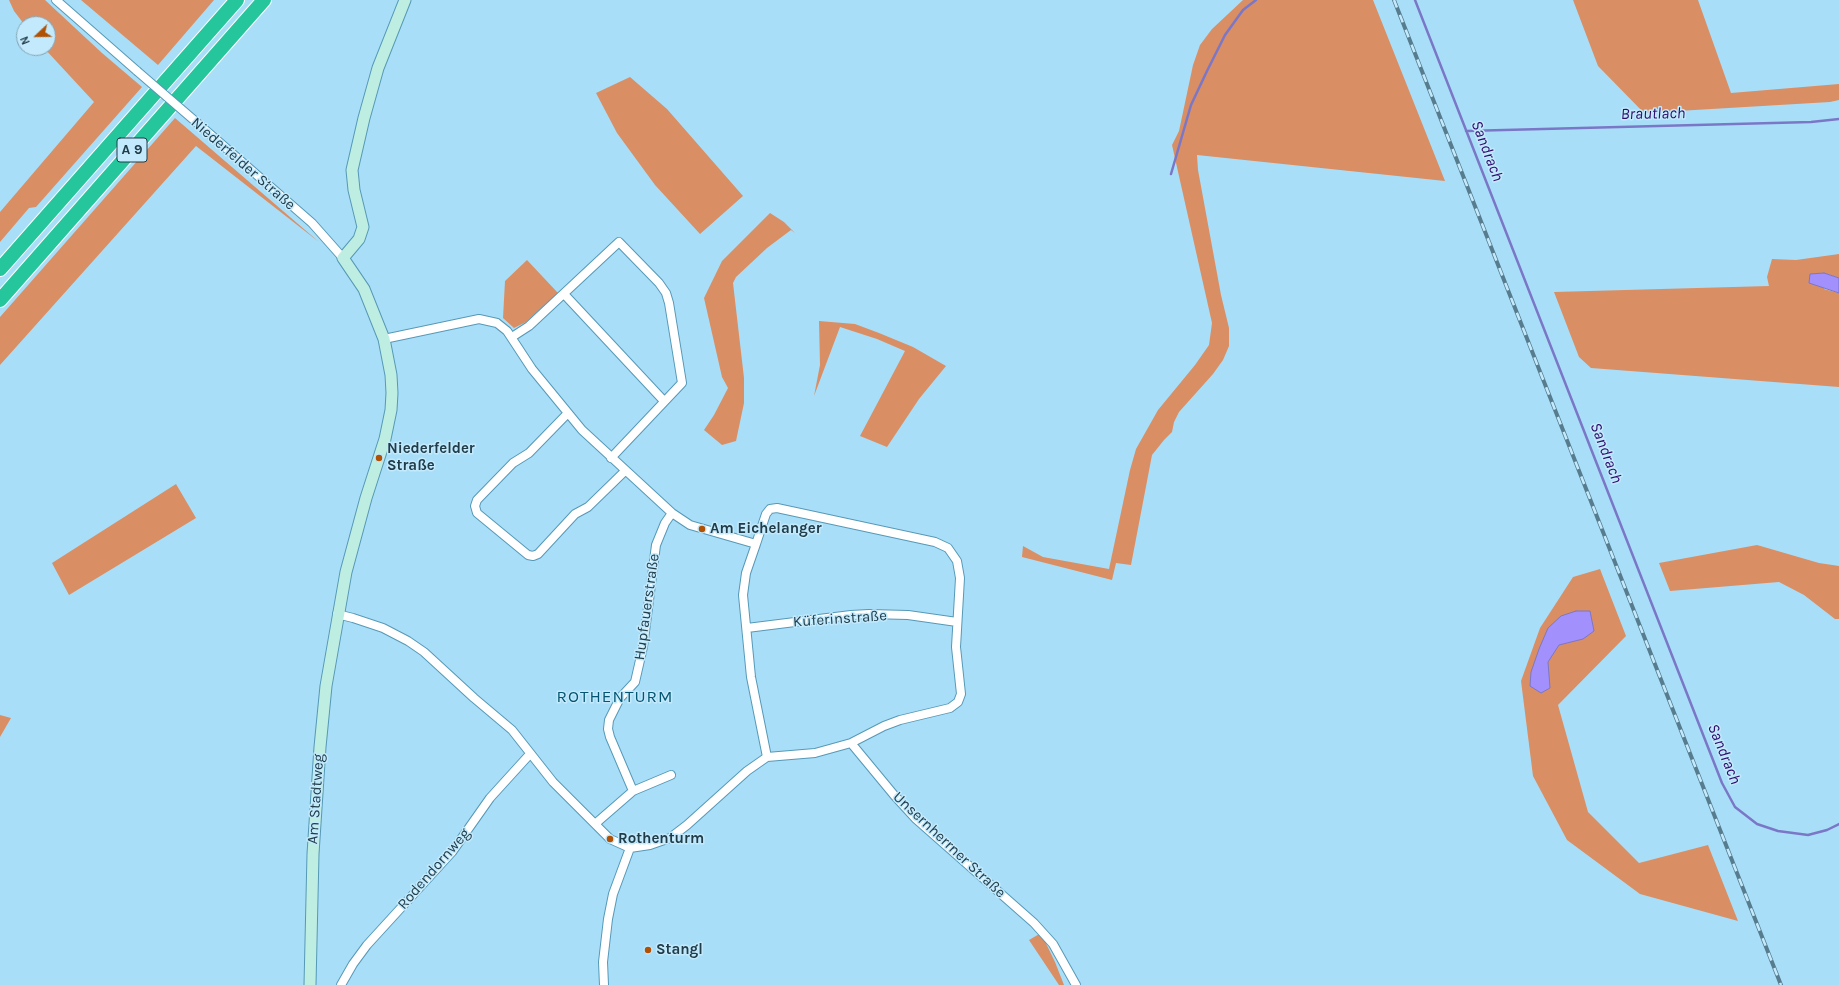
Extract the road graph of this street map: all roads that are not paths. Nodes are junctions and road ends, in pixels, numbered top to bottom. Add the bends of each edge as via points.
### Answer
1 (56, 0) edge
2 (237, 0) edge
3 (264, 0) edge
4 (405, 0) edge
5 (343, 258) junction
6 (0, 270) edge
7 (564, 294) junction
8 (0, 300) edge
9 (512, 337) junction
10 (384, 339) junction
11 (664, 401) junction
12 (568, 413) junction
13 (611, 458) junction
14 (625, 471) junction
15 (672, 513) junction
16 (756, 544) junction
17 (338, 614) junction
18 (957, 622) junction
19 (747, 628) junction
20 (851, 743) junction
21 (530, 754) junction
22 (767, 757) junction
23 (671, 775) dead end
24 (633, 791) junction
25 (595, 824) junction
26 (630, 848) junction
27 (310, 985) edge
28 (341, 985) edge
29 (604, 985) edge
30 (1076, 985) edge

1 - 5 street, Niederfelder Straße, bridge via 312,223
2 - 6 highway, A 9
3 - 8 highway, A 9
4 - 5 street via 378,68 352,170 363,228 360,239
5 - 10 street, Niederfelder Straße via 364,289
7 - 9 street via 529,326
7 - 11 street
7 - 11 street via 619,242 659,283 666,292 669,303 682,383
9 - 10 street via 497,323 480,319
9 - 12 street via 532,369
10 - 17 street, Niederfelder Straße via 391,375 391,410 356,536
11 - 13 street
12 - 13 street
12 - 14 street via 477,500 477,513 528,555 533,556 538,554 575,514 588,507
13 - 14 street
14 - 15 street
15 - 16 street via 690,524
15 - 24 street, Hupfauerstraße via 660,535 654,555 640,664 635,682 620,698 609,720 608,729
16 - 18 street via 766,514 770,509 777,508 942,544 953,553 959,569
16 - 19 street via 743,585
17 - 21 street via 383,628 424,652 512,730
17 - 27 street, Am Stadtweg via 326,686 316,800 310,908
18 - 19 street, Küferinstraße via 869,614
18 - 20 street via 956,647 961,694 958,702 950,708 884,726
19 - 22 street via 751,677
20 - 22 street via 815,752
20 - 30 street, Unsernherrner Straße via 916,819 1042,931
21 - 25 street via 553,782
21 - 28 street, Rodendornweg via 490,798 452,852 367,945 352,964
22 - 26 street via 674,835 660,842
23 - 24 street
24 - 25 street
25 - 26 street via 610,839
26 - 29 street via 613,894 608,919 603,962

